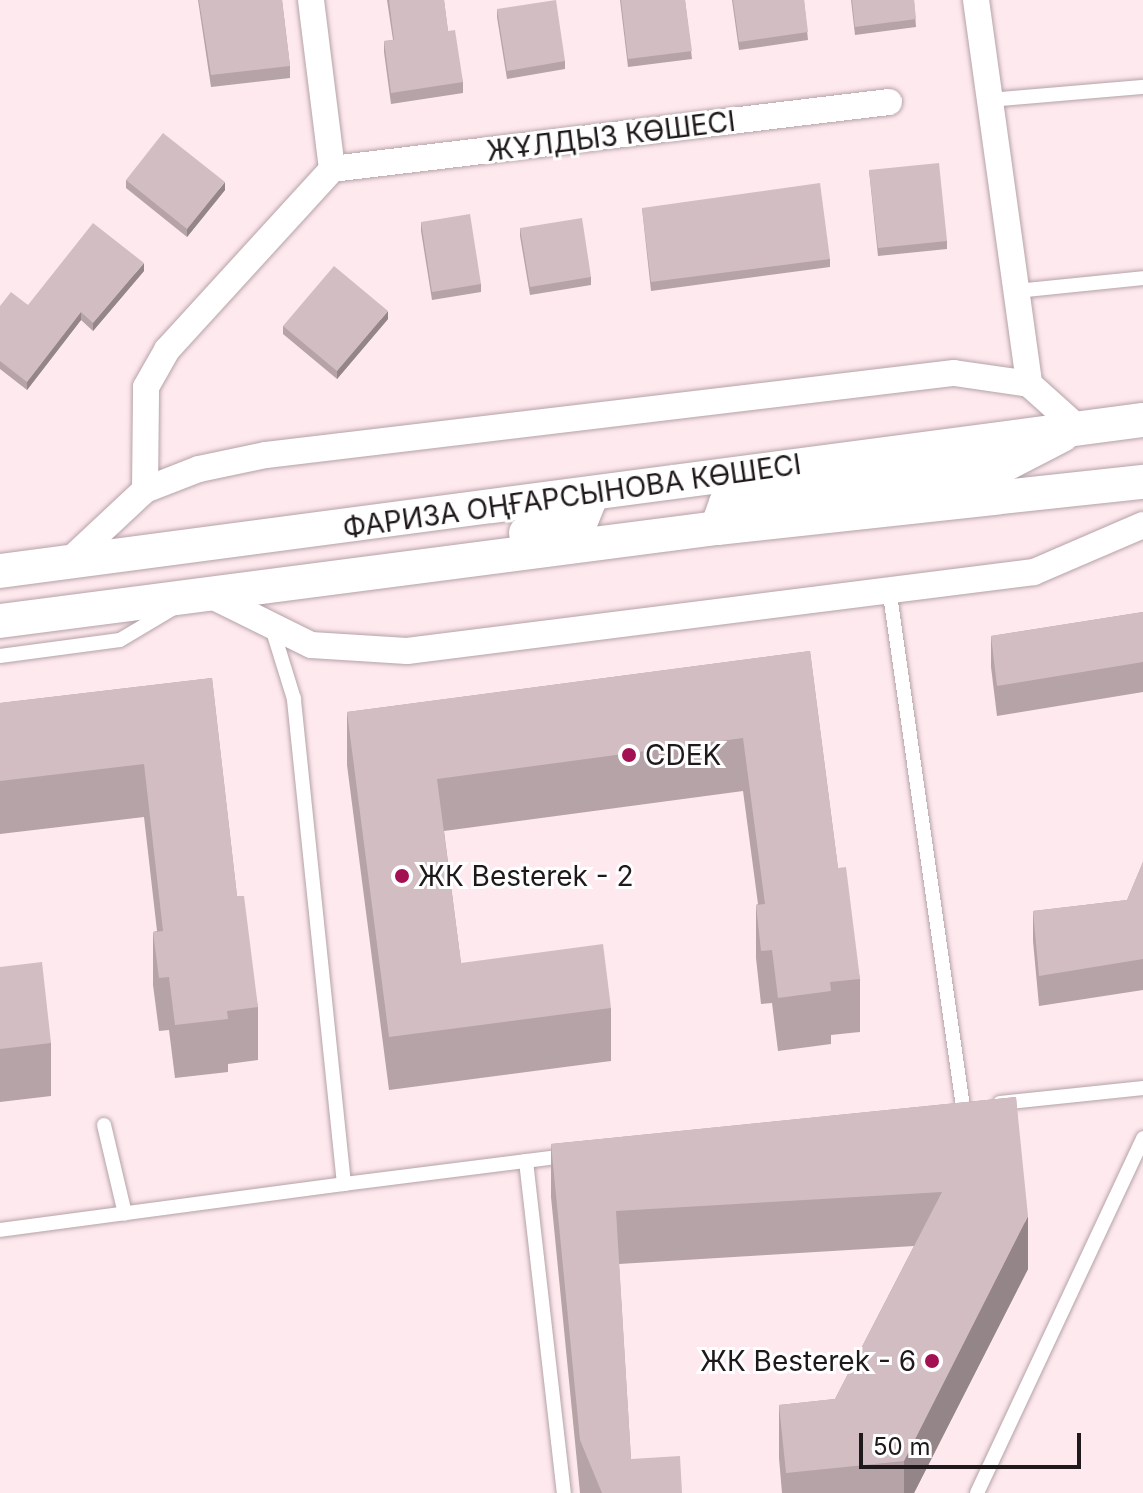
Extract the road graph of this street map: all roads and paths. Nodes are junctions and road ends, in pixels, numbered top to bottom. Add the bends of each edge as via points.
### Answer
1 (311, 0) edge
2 (976, 0) edge
3 (1143, 87) edge
4 (990, 100) junction
5 (889, 102) dead end
6 (332, 169) junction
7 (1143, 278) edge
8 (1016, 291) junction
9 (1029, 384) junction
10 (1137, 413) edge
11 (1087, 426) junction
12 (1143, 482) edge
13 (145, 490) junction
14 (592, 494) junction
15 (1143, 525) edge
16 (717, 528) junction
17 (69, 561) junction
18 (0, 571) edge
19 (889, 588) junction
20 (201, 596) junction
21 (0, 621) edge
22 (272, 628) junction
23 (0, 656) edge
24 (1143, 1088) edge
25 (963, 1107) junction
26 (947, 1109) edge
27 (104, 1125) dead end
28 (1143, 1138) edge
29 (588, 1154) edge
30 (526, 1161) junction
31 (344, 1184) junction
32 (125, 1214) junction
33 (0, 1230) edge
34 (564, 1493) edge
35 (977, 1493) edge

1 - 6 street
2 - 4 street
3 - 4 lane
4 - 8 street
5 - 6 street, ЖҰЛДЫЗ КӨШЕСІ
6 - 13 street via 167,350 146,387
7 - 8 lane
8 - 9 street
9 - 11 street
9 - 13 street via 954,373 654,407 266,455 199,469
10 - 11 street, ФАРИЗА ОҢҒАРСЫНОВА КӨШЕСІ
11 - 14 street, ФАРИЗА ОҢҒАРСЫНОВА КӨШЕСІ
11 - 16 street via 1000,467 726,503
12 - 16 street, ФАРИЗА ОҢҒАРСЫНОВА КӨШЕСІ
13 - 17 street
14 - 17 street, ФАРИЗА ОҢҒАРСЫНОВА КӨШЕСІ
14 - 20 street via 588,513 570,526 303,561
15 - 19 street via 1034,572
16 - 20 street, ФАРИЗА ОҢҒАРСЫНОВА КӨШЕСІ
17 - 18 street, ФАРИЗА ОҢҒАРСЫНОВА КӨШЕСІ
19 - 22 street via 407,651 311,645
19 - 25 lane
20 - 21 street, ФАРИЗА ОҢҒАРСЫНОВА КӨШЕСІ
20 - 22 street
20 - 23 lane via 120,640
22 - 31 lane via 294,699
24 - 25 lane
25 - 26 lane
27 - 32 lane
28 - 35 lane
29 - 30 lane
30 - 31 lane
30 - 34 lane
31 - 32 lane
32 - 33 lane

